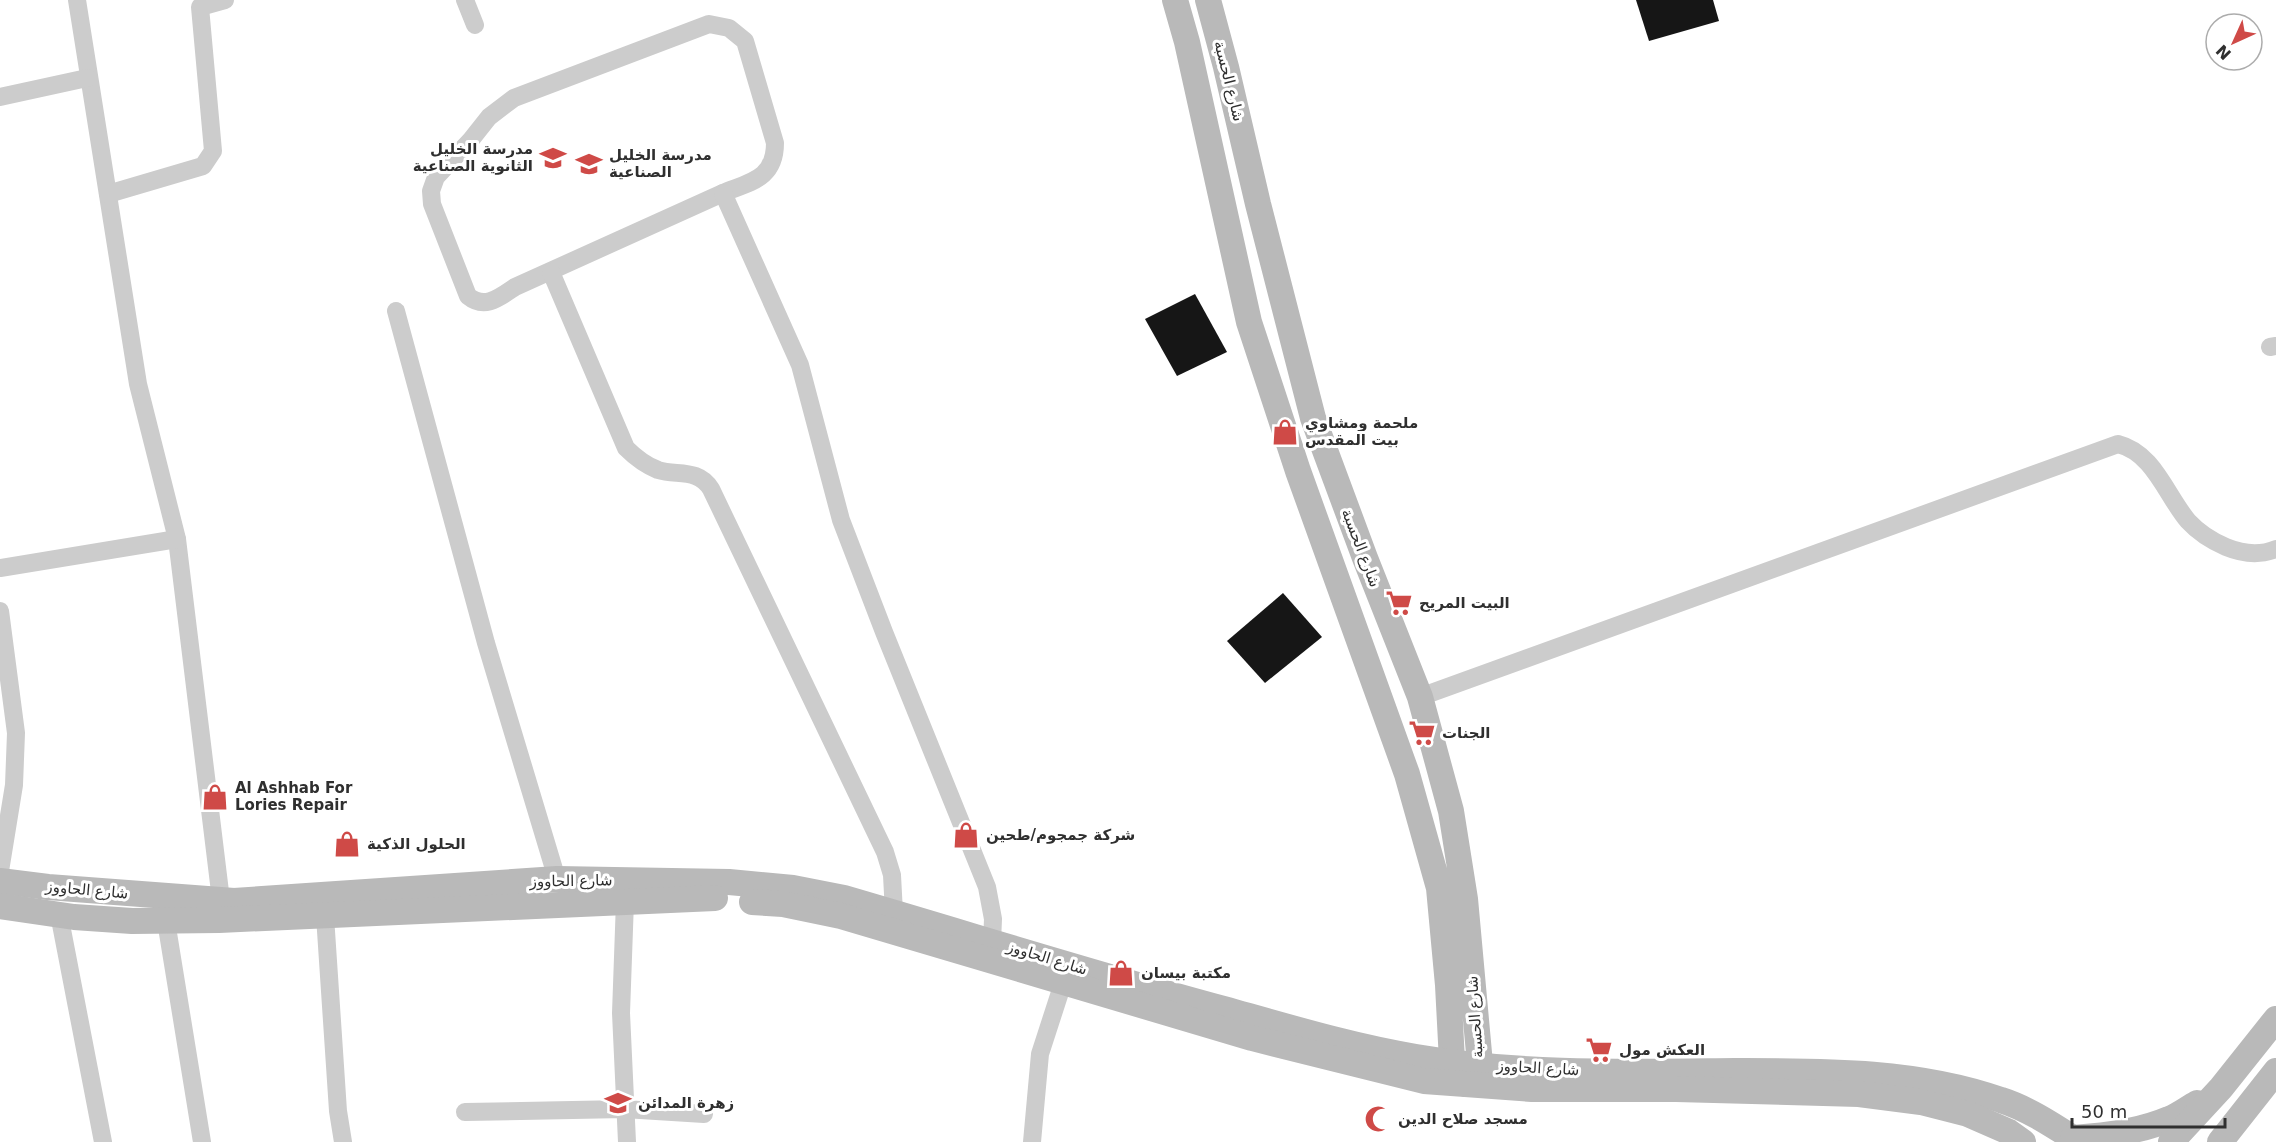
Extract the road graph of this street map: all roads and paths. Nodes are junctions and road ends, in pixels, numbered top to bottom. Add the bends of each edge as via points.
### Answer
1 (76, 0) edge
2 (225, 0) edge
3 (465, 0) edge
4 (1175, 0) edge
5 (1208, 0) edge
6 (475, 25) dead end
7 (87, 78) junction
8 (0, 97) edge
9 (723, 193) junction
10 (108, 194) junction
11 (551, 272) junction
12 (396, 311) dead end
13 (177, 539) junction
14 (2276, 549) edge
15 (0, 568) edge
16 (0, 611) edge
17 (1420, 697) junction
18 (0, 871) edge
19 (557, 879) junction
20 (0, 881) edge
21 (221, 900) junction
22 (625, 901) junction
23 (0, 906) edge
24 (894, 913) junction
25 (59, 914) junction
26 (325, 916) junction
27 (166, 921) junction
28 (992, 942) junction
29 (1063, 983) junction
30 (2276, 1019) edge
31 (1452, 1061) junction
32 (2276, 1071) edge
33 (1473, 1074) junction
34 (2221, 1088) junction
35 (624, 1109) junction
36 (465, 1112) dead end
37 (704, 1114) dead end
38 (2076, 1140) edge
39 (103, 1142) edge
40 (202, 1142) edge
41 (343, 1142) edge
42 (627, 1142) edge
43 (1032, 1142) edge
44 (2023, 1142) edge
45 (2171, 1142) edge
46 (2220, 1142) edge

1 - 7 street
2 - 10 street via 200,7 213,151 203,166
3 - 6 street
4 - 31 main road, شارع الحسبة via 1249,322 1407,774 1439,888
5 - 17 main road, شارع الحسبة via 1313,418
7 - 8 street
7 - 10 street
9 - 11 street
9 - 11 street via 763,175 775,150 745,41 729,28 702,25 514,98 489,117 436,177 430,191 431,202 466,294 474,301 493,301
9 - 28 street via 800,365 841,519 987,887 993,919
10 - 13 street via 138,384
11 - 24 street via 626,448 658,470 698,476 711,489 885,852 892,875
12 - 19 street via 489,653
13 - 15 street
13 - 21 street
14 - 17 street via 2253,554 2235,551 2201,533 2187,520 2144,458 2118,444
16 - 18 street via 16,733 14,785
17 - 33 main road, شارع الحسبة via 1451,811 1465,899
19 - 21 main road, شارع الحاووز
19 - 24 main road, شارع الحاووز via 729,882 793,888
20 - 21 main road, شارع الحاووز
22 - 26 main road, شارع الحاووز
22 - 29 main road, شارع الحاووز via 713,898 783,904 841,916
22 - 35 street via 621,1013
23 - 25 main road, شارع الحاووز
24 - 28 main road, شارع الحاووز
25 - 27 main road, شارع الحاووز
25 - 39 street
26 - 27 main road, شارع الحاووز
26 - 41 street
27 - 40 street
28 - 31 main road, شارع الحاووز via 1333,1039
29 - 33 main road, شارع الحاووز via 1342,1062 1424,1081
29 - 43 street via 1040,1054
30 - 34 main road
31 - 33 main road, شارع الحسبة
32 - 46 main road
33 - 38 main road, شارع الحاووز via 1818,1071 1904,1078 2001,1100 2037,1115
33 - 44 main road, شارع الحاووز via 1532,1089 1858,1094 1921,1102 1968,1114
34 - 38 main road via 2170,1119
34 - 45 main road
35 - 36 street
35 - 37 street
35 - 42 street

